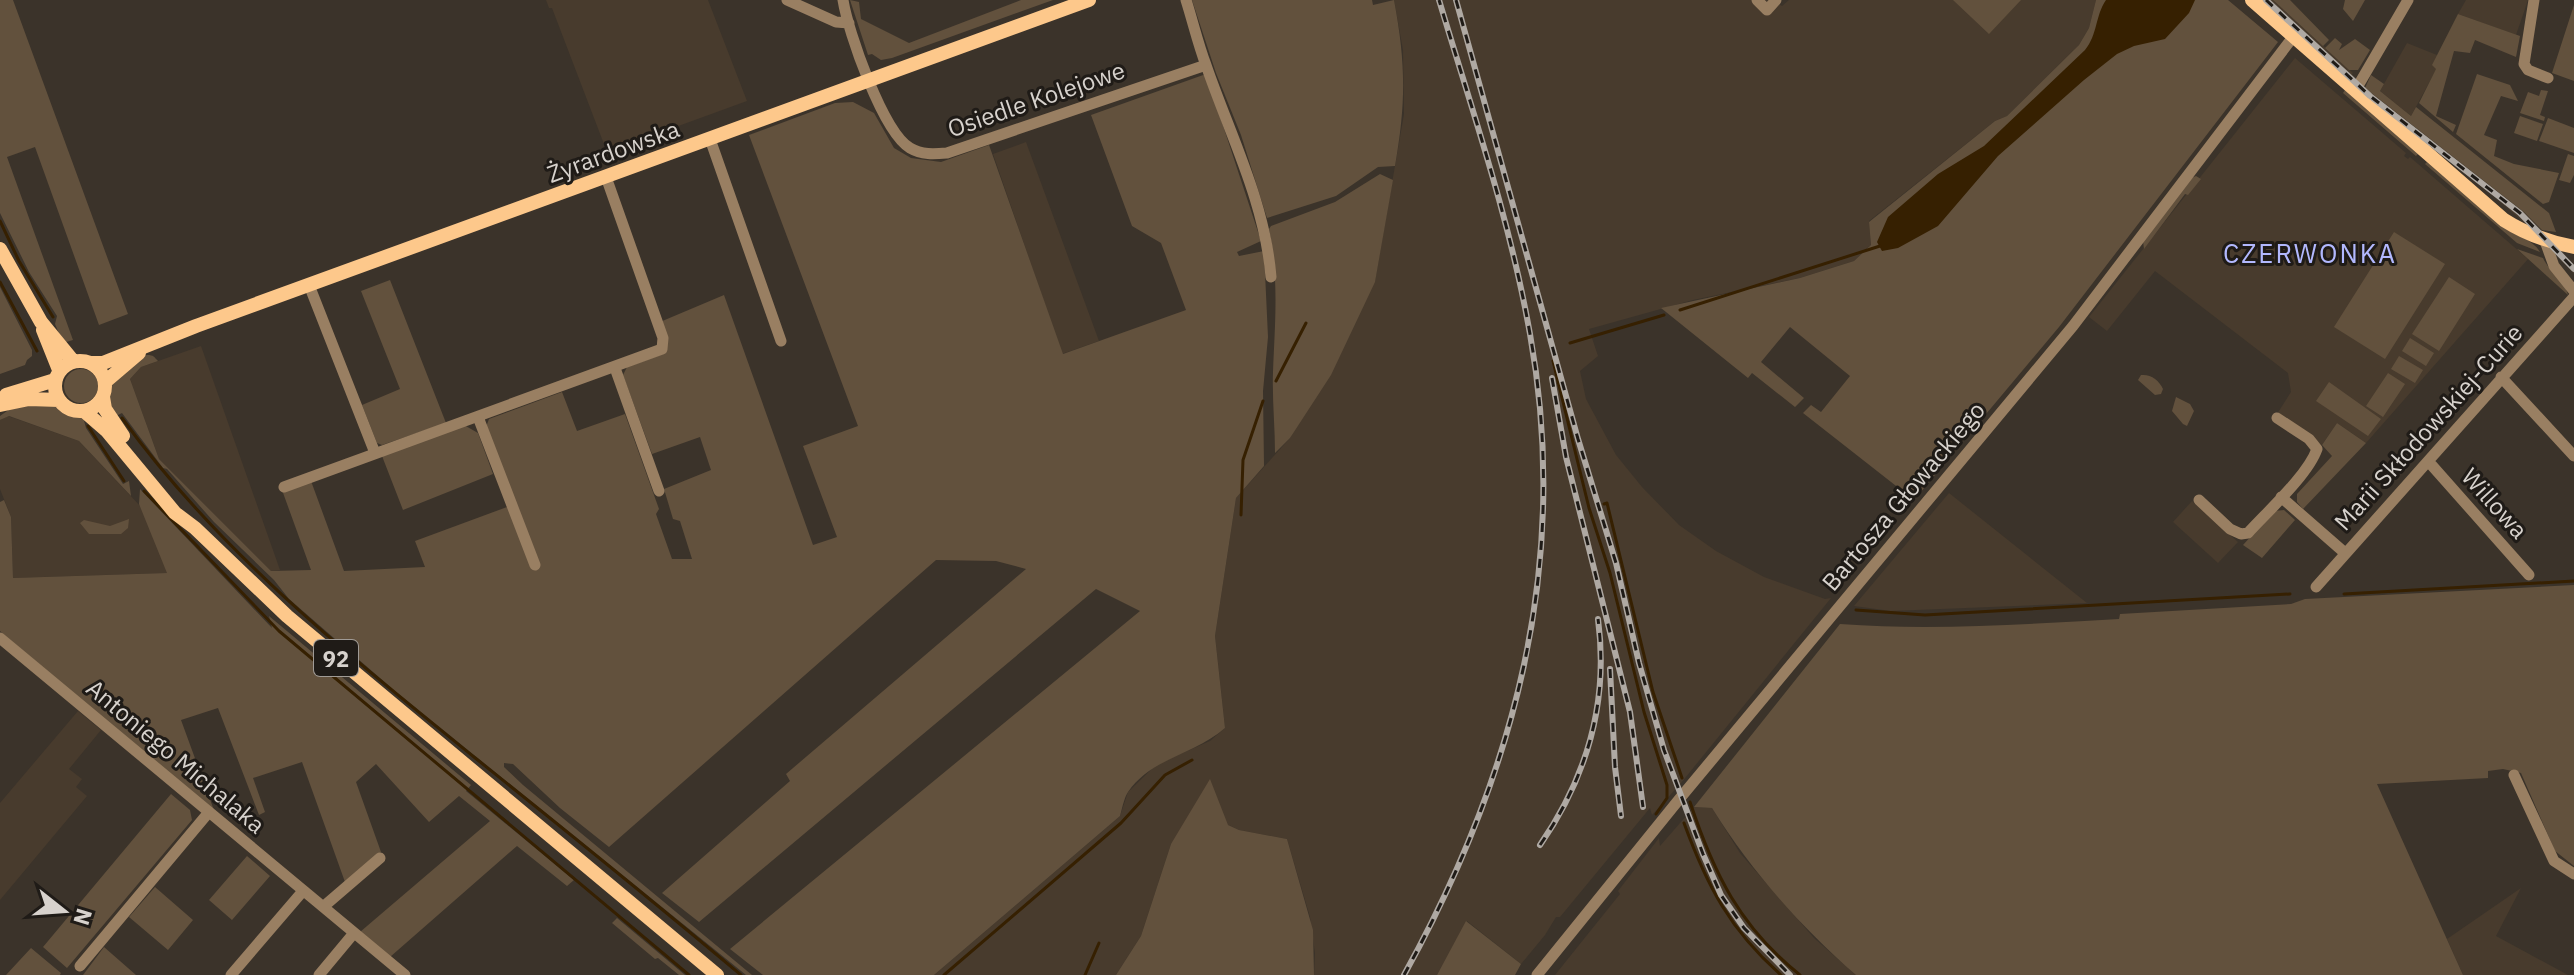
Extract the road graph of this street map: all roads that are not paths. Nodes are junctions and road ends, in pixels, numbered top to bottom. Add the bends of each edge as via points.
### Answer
1 (787, 0) edge
2 (843, 0) edge
3 (1089, 0) edge
4 (1186, 0) edge
5 (1757, 0) edge
6 (1776, 0) edge
7 (2252, 0) edge
8 (2408, 0) edge
9 (2534, 0) edge
10 (849, 23) junction
11 (2293, 37) junction
12 (1206, 65) junction
13 (2548, 78) dead end
14 (870, 80) junction
15 (2355, 91) junction
16 (710, 139) junction
17 (606, 177) junction
18 (2545, 241) junction
19 (2574, 247) edge
20 (0, 249) edge
21 (1271, 277) dead end
22 (309, 285) junction
23 (2574, 291) edge
24 (2574, 297) edge
25 (41, 322) junction
26 (781, 341) dead end
27 (152, 343) junction
28 (73, 361) junction
29 (92, 363) junction
30 (615, 368) junction
31 (57, 375) junction
32 (2501, 377) junction
33 (104, 390) junction
34 (0, 396) edge
35 (59, 400) junction
36 (0, 405) edge
37 (84, 411) junction
38 (478, 417) junction
39 (2277, 418) dead end
40 (375, 453) junction
41 (2574, 456) edge
42 (2428, 461) junction
43 (284, 487) dead end
44 (659, 491) dead end
45 (2281, 497) junction
46 (2199, 500) dead end
47 (195, 528) junction
48 (2345, 553) junction
49 (535, 565) dead end
50 (2529, 575) dead end
51 (2316, 587) dead end
52 (0, 638) edge
53 (2514, 775) dead end
54 (209, 812) junction
55 (380, 858) dead end
56 (2574, 874) edge
57 (303, 891) junction
58 (323, 907) junction
59 (354, 933) junction
60 (80, 966) dead end
61 (231, 975) edge
62 (319, 975) edge
63 (405, 975) edge
64 (717, 975) edge
65 (1537, 975) edge

1 - 10 street
2 - 10 street, Osiedle Kolejowe
3 - 14 main road, Żyrardowska
4 - 12 street
5 - 6 street via 1767,10
7 - 11 main road
8 - 15 street
9 - 13 street via 2524,64
10 - 14 street, Osiedle Kolejowe
11 - 15 main road
11 - 65 street, Bartosza Głowackiego via 2073,326
12 - 14 street, Osiedle Kolejowe via 947,153 927,154 896,137
12 - 21 street via 1244,166 1268,245
14 - 16 main road, Żyrardowska
15 - 18 main road via 2504,220
16 - 17 main road, Żyrardowska
16 - 26 street
17 - 22 main road, Żyrardowska
17 - 30 street via 664,342 658,353
18 - 19 main road
18 - 23 street via 2554,266
20 - 25 main road
22 - 27 main road, Żyrardowska
22 - 40 street
24 - 32 street, Marii Skłodowskiej-Curie
25 - 28 main road
25 - 31 main road
27 - 29 main road, Żyrardowska
27 - 33 main road, Żyrardowska
28 - 29 main road
28 - 31 main road
29 - 33 main road via 103,374
30 - 38 street
30 - 44 street
31 - 34 main road
31 - 35 main road
32 - 41 street
32 - 42 street, Marii Skłodowskiej-Curie
33 - 37 main road via 95,406
33 - 47 main road, 92 via 105,409 113,423
35 - 36 main road via 41,397
35 - 37 main road
37 - 47 main road, 92 via 175,513
38 - 40 street
38 - 49 street
39 - 45 street via 2317,449
40 - 43 street
42 - 48 street, Marii Skłodowskiej-Curie
42 - 50 street, Willowa
45 - 46 street via 2248,533 2241,534
45 - 48 street
47 - 64 main road, 92 via 298,626
48 - 51 street, Marii Skłodowskiej-Curie
52 - 54 street, Antoniego Michalaka
53 - 56 street via 2554,861
54 - 57 street, Antoniego Michalaka
54 - 60 street
55 - 58 street
57 - 58 street, Antoniego Michalaka
57 - 61 street
58 - 59 street, Antoniego Michalaka
59 - 62 street
59 - 63 street, Antoniego Michalaka

